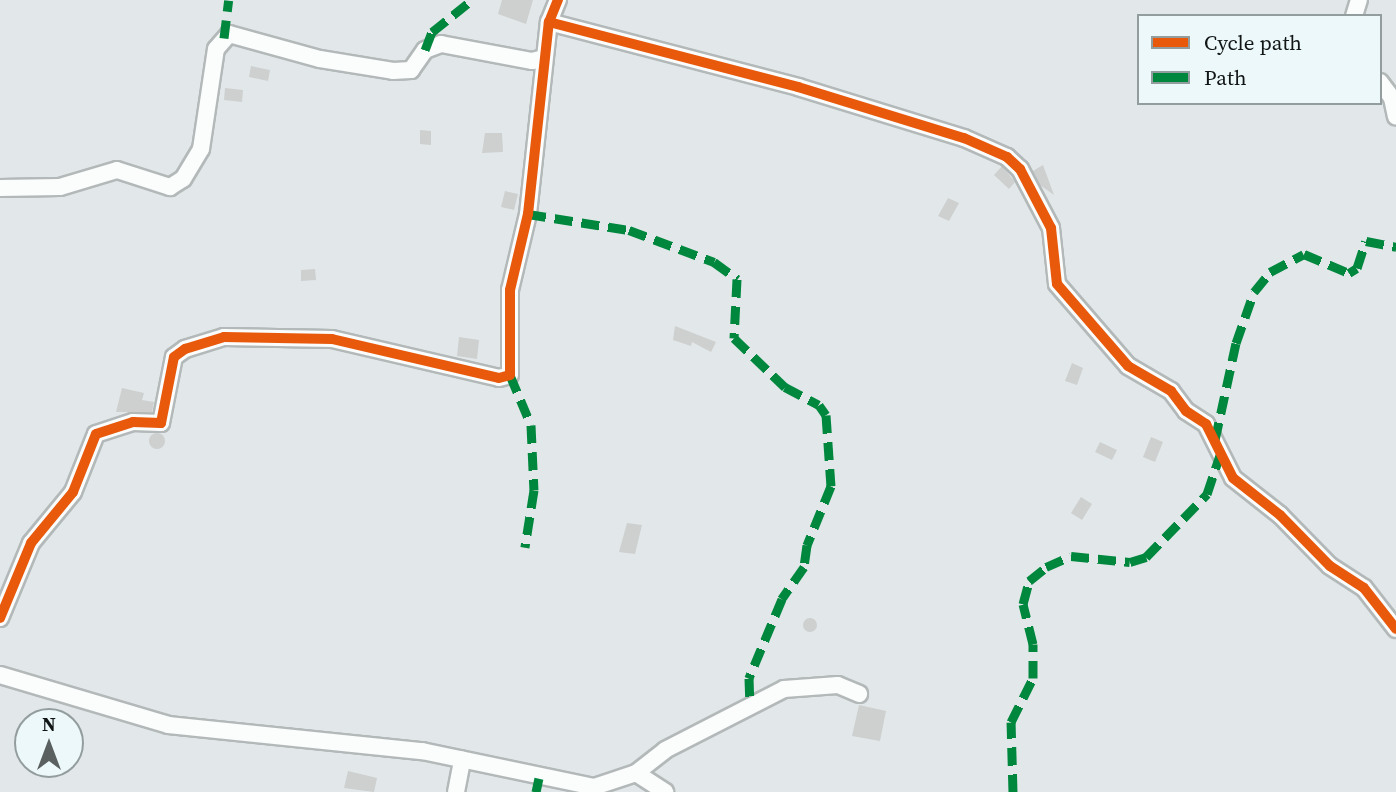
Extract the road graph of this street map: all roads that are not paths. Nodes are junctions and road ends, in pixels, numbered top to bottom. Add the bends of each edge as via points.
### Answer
1 (558, 0) edge
2 (549, 22) junction
3 (544, 58) junction
4 (1382, 84) edge
5 (1396, 117) edge
6 (0, 188) edge
7 (0, 618) edge
8 (1396, 629) edge
9 (0, 675) edge
10 (859, 694) dead end
11 (462, 760) junction
12 (636, 773) junction
13 (595, 790) edge
14 (456, 792) edge
15 (665, 792) edge

1 - 2 street
2 - 3 street
2 - 8 street via 798,87 964,138 1007,157 1020,169 1051,228 1057,284 1128,366 1171,391 1186,411 1206,424 1233,478 1280,515 1330,566 1364,588
3 - 6 street via 532,61 441,44 425,50 411,70 393,71 320,59 229,34 216,49 201,149 183,179 170,187 117,170 60,187
3 - 7 street via 528,214 510,290 510,375 499,378 332,339 224,337 185,348 174,357 161,423 133,422 96,434 74,492 31,543
4 - 5 street via 1392,97
9 - 11 street via 169,725 363,744
10 - 12 street via 838,685 784,689 665,750
11 - 13 street
11 - 14 street
12 - 13 street
12 - 15 street

